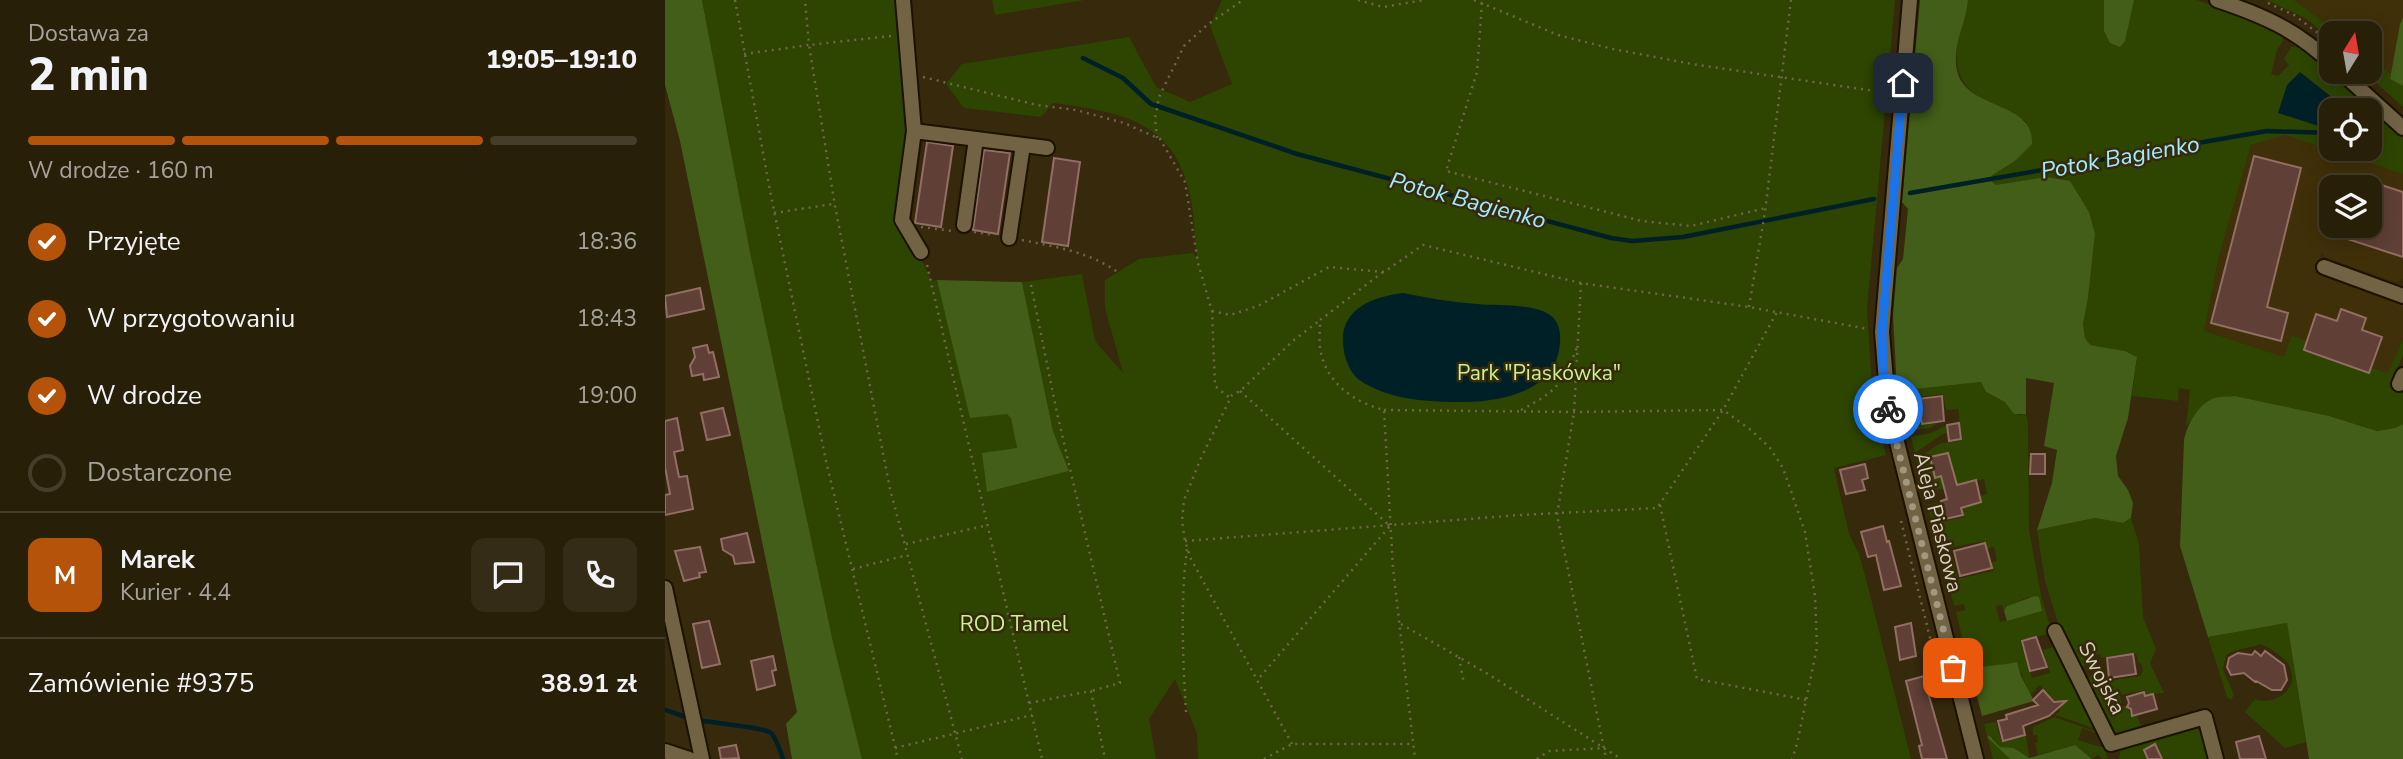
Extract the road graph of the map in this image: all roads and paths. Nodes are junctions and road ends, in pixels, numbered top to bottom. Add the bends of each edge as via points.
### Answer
1 (735, 0) edge
2 (805, 0) edge
3 (903, 0) edge
4 (1243, 0) edge
5 (1358, 0) edge
6 (1424, 0) edge
7 (1474, 0) edge
8 (1791, 0) edge
9 (1910, 0) edge
10 (2217, 0) edge
11 (1482, 3) junction
12 (907, 34) junction
13 (891, 36) joint
14 (810, 45) junction
15 (2319, 52) edge
16 (744, 54) junction
17 (910, 74) junction
18 (1781, 78) junction
19 (2354, 84) edge
20 (1892, 94) dead end
21 (2403, 128) edge
22 (914, 131) junction
23 (1157, 138) junction
24 (976, 139) junction
25 (1023, 145) junction
26 (1047, 148) dead end
27 (835, 204) junction
28 (1765, 210) junction
29 (774, 213) junction
30 (911, 226) dead end
31 (961, 229) junction
32 (1009, 238) junction
33 (921, 252) joint
34 (2324, 267) dead end
35 (1384, 272) junction
36 (1119, 273) dead end
37 (1581, 283) junction
38 (1031, 285) dead end
39 (2403, 296) edge
40 (1749, 307) junction
41 (1212, 311) junction
42 (1777, 312) junction
43 (1320, 320) junction
44 (1882, 332) junction
45 (1578, 342) junction
46 (1240, 391) junction
47 (1230, 398) junction
48 (1384, 410) junction
49 (1723, 410) junction
50 (1518, 411) junction
51 (1574, 412) junction
52 (1660, 505) junction
53 (1557, 515) junction
54 (988, 525) junction
55 (1390, 526) junction
56 (1185, 541) junction
57 (905, 544) junction
58 (1187, 546) junction
59 (908, 555) junction
60 (853, 569) junction
61 (665, 588) edge
62 (1399, 623) junction
63 (2055, 631) dead end
64 (1459, 657) junction
65 (1258, 679) junction
66 (1464, 684) dead end
67 (1091, 691) junction
68 (1807, 700) junction
69 (1029, 704) junction
70 (1186, 712) dead end
71 (1032, 715) junction
72 (956, 734) junction
73 (1292, 744) junction
74 (1413, 744) junction
75 (2111, 744) junction
76 (895, 748) junction
77 (1605, 748) junction
78 (665, 751) edge
79 (689, 759) edge
80 (702, 759) edge
81 (898, 759) edge
82 (962, 759) edge
83 (1042, 759) edge
84 (1105, 759) edge
85 (1264, 759) edge
86 (1415, 759) edge
87 (1537, 759) edge
88 (1606, 759) edge
89 (1621, 759) edge
90 (1791, 759) edge
91 (1976, 759) edge
92 (2115, 759) edge
93 (2216, 759) edge

1 - 16 path
2 - 14 path
3 - 12 street
4 - 23 path via 1184,46 1159,97
5 - 6 path via 1383,7
7 - 11 path
8 - 18 path
9 - 44 street, Aleja Piaskowa
10 - 15 street via 2279,23
11 - 18 path via 1559,35 1613,49
11 - 28 path via 1477,72 1446,171 1642,221 1691,226
12 - 13 street
12 - 17 street
13 - 14 path
14 - 16 path
14 - 27 path
16 - 29 path
17 - 22 street
17 - 23 path via 1124,122
18 - 20 path
18 - 28 path
19 - 21 street
22 - 24 street
22 - 33 street via 902,220
23 - 41 path via 1185,182 1198,263
24 - 25 street
24 - 31 street
25 - 26 street
25 - 32 street
27 - 29 path
27 - 57 path via 890,489
28 - 40 path
29 - 60 path
30 - 31 path
31 - 32 path
32 - 36 path via 1071,249
33 - 54 path via 932,281
34 - 39 street
35 - 37 path via 1423,245
35 - 41 path via 1329,267 1258,306 1230,315
35 - 43 path
37 - 40 path
37 - 45 path
38 - 67 path via 1120,683
40 - 42 path
41 - 47 path via 1215,386
42 - 44 path
42 - 49 path
43 - 46 path
43 - 48 path via 1320,349 1333,382 1363,404
44 - 91 street, Aleja Piaskowa via 1888,406
45 - 50 path via 1568,372 1549,395
45 - 51 path
46 - 47 path
46 - 55 path
47 - 56 path via 1184,500
48 - 50 path
48 - 55 path
49 - 51 path
49 - 52 path
49 - 68 path via 1770,448 1783,468 1805,532 1817,647
50 - 51 path
51 - 53 path
52 - 53 path
52 - 68 path via 1697,679
53 - 55 path
53 - 77 path
54 - 57 path
54 - 69 path
55 - 56 path
55 - 62 path
55 - 65 path
56 - 58 path
57 - 59 path
58 - 65 path
58 - 70 path via 1183,579
59 - 60 path
59 - 72 path
60 - 76 path
61 - 80 street
62 - 64 path
62 - 74 path
63 - 75 street, Swojska
64 - 66 path
64 - 77 path
65 - 73 path
67 - 69 path
67 - 84 path
68 - 90 path
69 - 71 path
71 - 72 path
71 - 83 path
72 - 76 path
72 - 82 path
73 - 74 path
73 - 85 path
74 - 86 path
75 - 92 street, Swojska
75 - 93 street, Swojska via 2205,717
76 - 81 path
77 - 87 path via 1549,751
77 - 88 path
77 - 89 path
78 - 79 street

